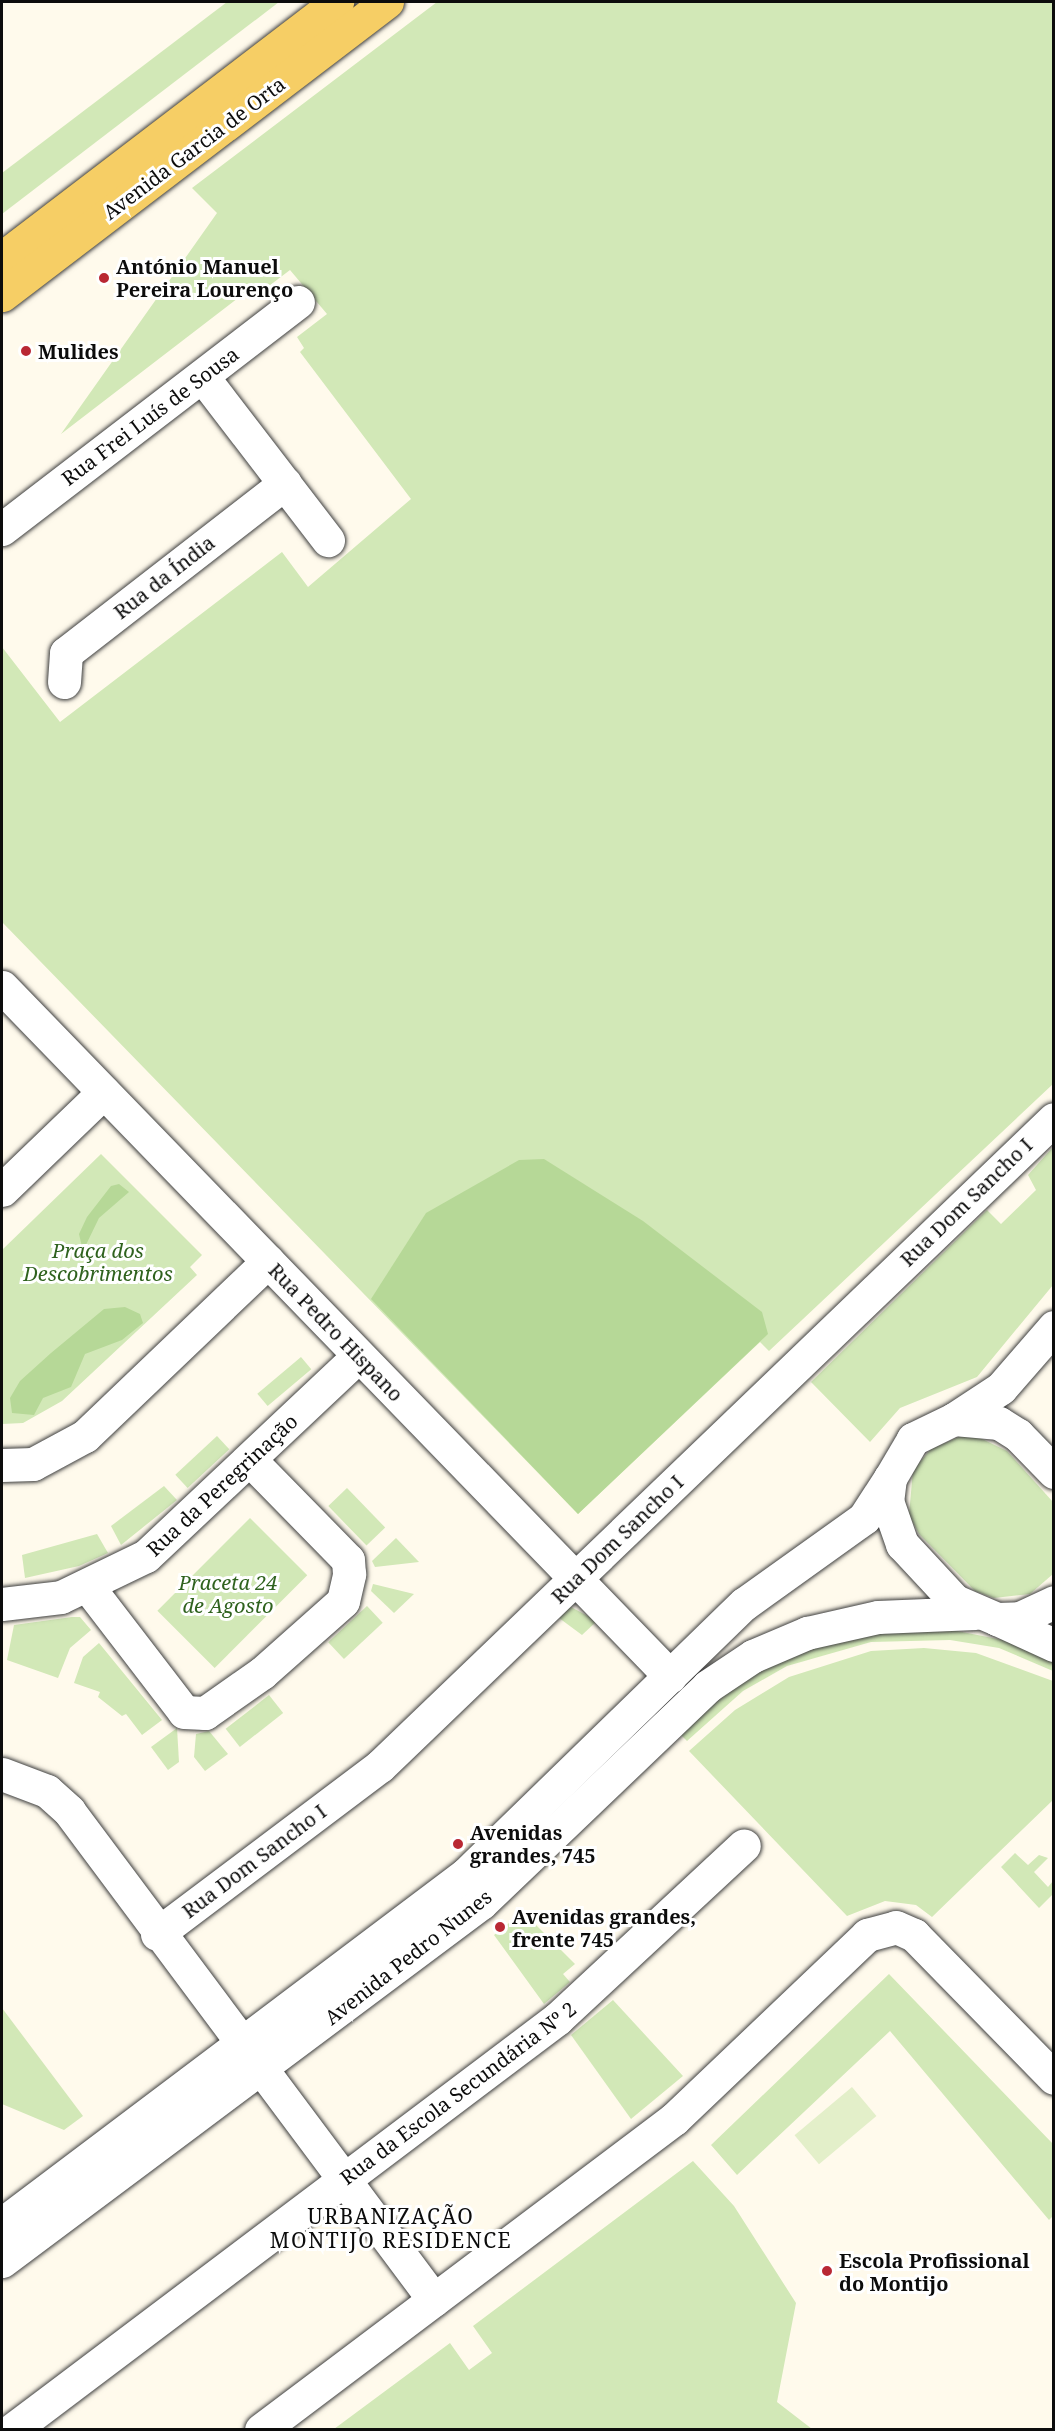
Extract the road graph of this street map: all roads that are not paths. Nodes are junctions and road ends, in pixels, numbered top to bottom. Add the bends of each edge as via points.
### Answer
1 (337, 2) edge
2 (387, 2) edge
3 (2, 258) edge
4 (2, 295) edge
5 (298, 302) dead end
6 (202, 376) junction
7 (285, 483) junction
8 (2, 529) edge
9 (328, 540) dead end
10 (64, 682) dead end
11 (6, 1000) edge
12 (104, 1092) junction
13 (1053, 1119) edge
14 (2, 1190) edge
15 (268, 1261) junction
16 (1053, 1327) edge
17 (358, 1356) junction
18 (954, 1419) junction
19 (250, 1460) junction
20 (2, 1465) edge
21 (1053, 1472) edge
22 (890, 1478) junction
23 (577, 1579) junction
24 (89, 1588) junction
25 (1053, 1602) edge
26 (2, 1604) edge
27 (986, 1616) junction
28 (1053, 1645) edge
29 (670, 1676) junction
30 (2, 1774) edge
31 (744, 1845) dead end
32 (158, 1934) junction
33 (240, 2043) junction
34 (260, 2069) junction
35 (1053, 2078) edge
36 (343, 2180) junction
37 (2, 2224) edge
38 (2, 2261) edge
39 (434, 2300) junction
40 (12, 2430) edge
41 (261, 2430) edge

1 - 3 main road, Avenida Garcia de Orta
2 - 4 main road, Avenida Garcia de Orta
5 - 6 street, Rua Frei Luís de Sousa
6 - 7 street
6 - 8 street, Rua Frei Luís de Sousa
7 - 9 street
7 - 10 street, Rua da Índia via 66,653
11 - 12 street, Rua Pedro Hispano
12 - 14 street
12 - 15 street, Rua Pedro Hispano
13 - 23 street, Rua Dom Sancho I
15 - 17 street, Rua Pedro Hispano
15 - 20 street via 85,1436 33,1464
16 - 18 street, Avenida Pedro Nunes via 1001,1388
17 - 19 street, Rua da Peregrinação
17 - 23 street, Rua Pedro Hispano
18 - 21 street via 999,1423 1018,1435
18 - 22 street, Avenida Pedro Nunes via 913,1439
19 - 24 street, Rua da Peregrinação via 146,1556
19 - 24 street via 348,1560 349,1574 343,1601 262,1673 205,1713 184,1712
22 - 27 street via 887,1501 902,1544 955,1601
22 - 29 street, Avenida Pedro Nunes via 864,1518 752,1597
23 - 29 street, Rua Pedro Hispano
23 - 32 street, Rua Dom Sancho I via 380,1766
24 - 26 street, Rua da Peregrinação via 61,1597
25 - 27 street via 1020,1618
27 - 28 street, Avenida Pedro Nunes
27 - 34 street, Avenida Pedro Nunes via 878,1617 807,1633 753,1656 708,1686 481,1903
29 - 33 street, Avenida Pedro Nunes via 466,1874
30 - 32 street via 46,1791 69,1811
31 - 36 street, Rua da Escola Secundária Nº 2 via 574,2005
32 - 33 street
33 - 34 street
33 - 37 street, Avenida Pedro Nunes
34 - 36 street
34 - 38 street, Avenida Pedro Nunes
35 - 39 street via 914,1935 896,1927 867,1935 674,2119
36 - 39 street
36 - 40 street, Rua da Escola Secundária Nº 2
39 - 41 street

